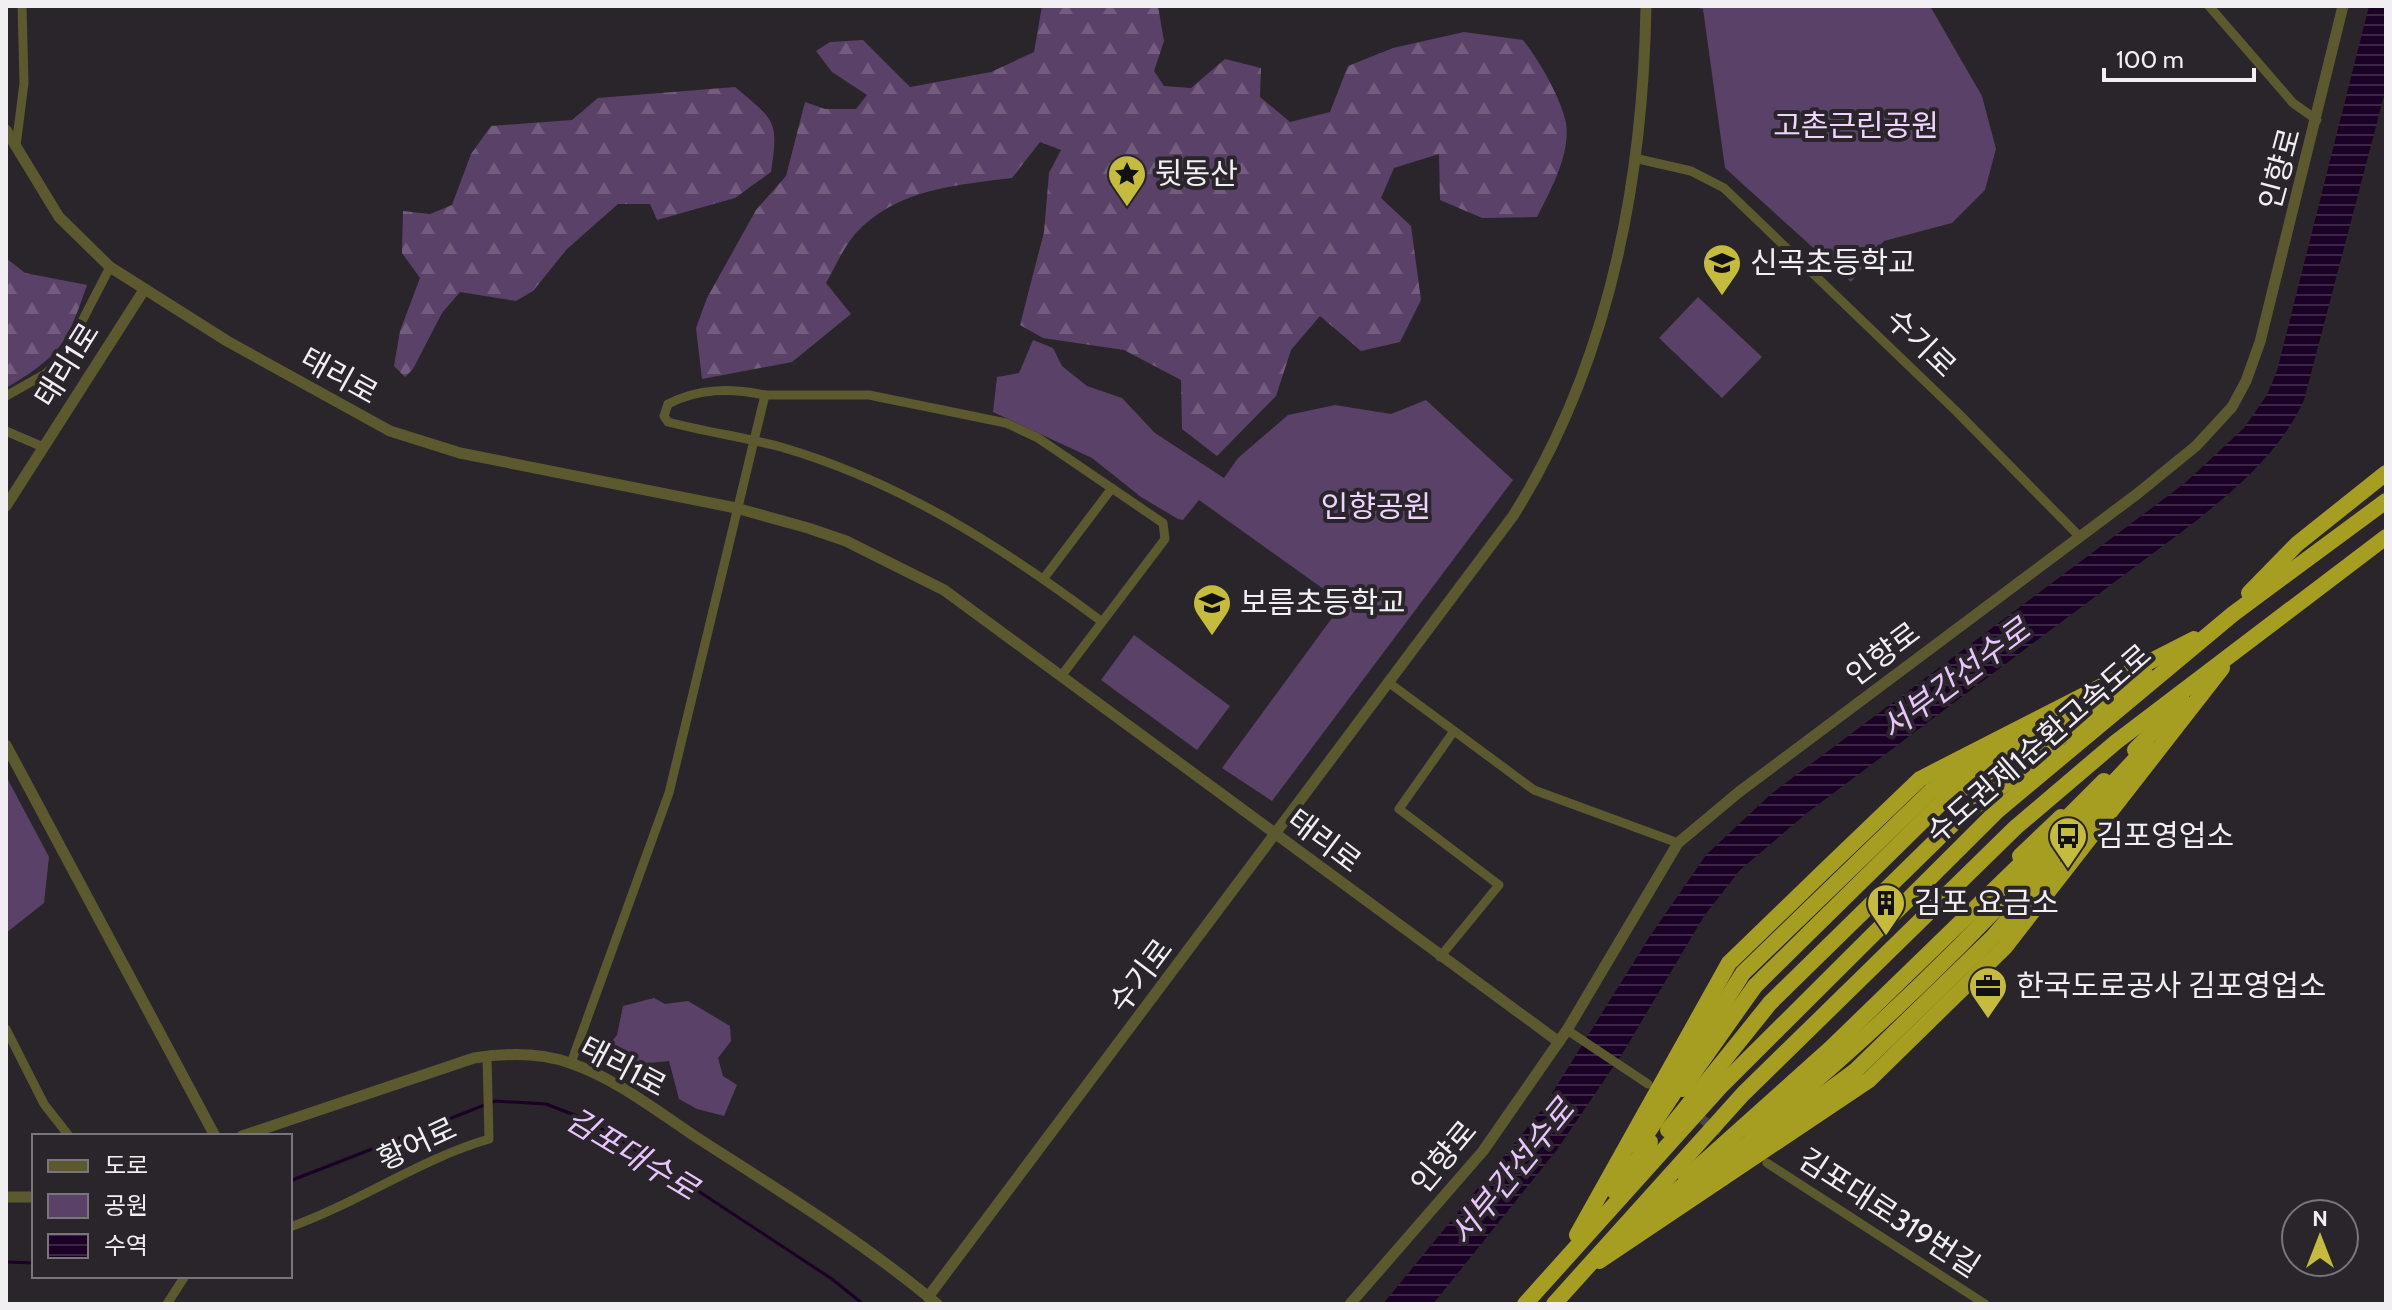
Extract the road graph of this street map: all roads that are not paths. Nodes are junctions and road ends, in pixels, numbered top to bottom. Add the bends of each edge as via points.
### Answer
1 (22, 6) edge
2 (1646, 6) edge
3 (2209, 6) edge
4 (2343, 6) edge
5 (2317, 120) junction
6 (6, 130) edge
7 (16, 146) junction
8 (1634, 158) junction
9 (110, 267) junction
10 (144, 290) junction
11 (765, 395) junction
12 (6, 396) edge
13 (6, 431) edge
14 (752, 440) junction
15 (43, 447) junction
16 (2386, 473) edge
17 (1112, 488) junction
18 (2386, 501) edge
19 (6, 506) edge
20 (736, 508) junction
21 (2080, 537) junction
22 (2386, 537) edge
23 (1044, 578) junction
24 (1101, 621) junction
25 (2221, 625) junction
26 (2240, 645) junction
27 (1062, 675) junction
28 (1388, 682) junction
29 (1454, 731) junction
30 (6, 745) edge
31 (1276, 835) junction
32 (1678, 843) junction
33 (1440, 957) junction
34 (6, 1029) edge
35 (1567, 1030) junction
36 (1559, 1042) junction
37 (487, 1056) junction
38 (571, 1063) junction
39 (1648, 1084) dead end
40 (67, 1134) edge
41 (214, 1134) edge
42 (248, 1134) edge
43 (1767, 1163) dead end
44 (6, 1197) edge
45 (32, 1197) edge
46 (292, 1226) edge
47 (1562, 1261) junction
48 (1581, 1273) junction
49 (184, 1278) edge
50 (932, 1300) edge
51 (167, 1304) edge
52 (1350, 1304) edge
53 (1525, 1304) edge
54 (1554, 1304) edge
55 (1985, 1304) edge

1 - 7 street via 24,83
2 - 8 street, 수기로
3 - 5 street via 2293,103
4 - 5 street, 인향로
5 - 21 street, 인향로 via 2260,342 2241,392 2202,440
6 - 7 street, 태리로
7 - 9 street, 태리로 via 59,217
8 - 21 street, 수기로 via 1691,171 1724,188
8 - 28 street, 수기로 via 1604,308 1561,433 1513,516
9 - 10 street, 태리로
9 - 12 street via 64,356 45,374
10 - 15 street, 태리1로
10 - 20 street, 태리로 via 274,368 408,439
11 - 14 street
11 - 14 street via 731,389 698,392 664,408 668,422
11 - 17 street via 869,395 991,418 1038,438
13 - 15 street
14 - 20 street
14 - 23 street via 899,492
15 - 19 street, 태리1로
16 - 25 highway via 2297,544
17 - 23 street
17 - 24 street via 1163,523 1166,535
18 - 25 highway, 수도권제1순환고속도로
20 - 27 street, 태리로 via 808,528 897,566 978,612
20 - 38 street via 669,793
21 - 32 street, 인향로
22 - 26 highway, 수도권제1순환고속도로
23 - 24 street
24 - 27 street
25 - 47 highway, 수도권제1순환고속도로 via 1997,811 1722,1085
25 - 47 highway via 1959,818 1770,1003
25 - 47 highway via 1937,796 1748,980
25 - 47 highway via 1920,779 1823,872 1729,963
26 - 48 highway
26 - 48 highway, 수도권제1순환고속도로 via 2016,827 1733,1103
26 - 48 highway via 1988,931 1851,1064
26 - 48 highway via 2005,947 1869,1080
27 - 31 street, 태리로
28 - 29 street
28 - 31 street, 수기로
29 - 32 street via 1534,790
29 - 33 street via 1399,809 1499,885
30 - 41 street
31 - 33 street, 태리로
31 - 50 street, 수기로
32 - 35 street, 인향로
33 - 36 street, 태리로
34 - 40 street via 44,1104
35 - 36 street, 인향로
35 - 39 street
36 - 52 street, 인향로 via 1483,1151
37 - 38 street, 태리1로 via 520,1054
37 - 42 street, 태리1로
37 - 46 street, 황어로 via 489,1139
38 - 50 street, 태리1로 via 621,1088 784,1193
43 - 55 street, 김포대로319번길
44 - 45 street
47 - 53 highway, 수도권제1순환고속도로
48 - 54 highway, 수도권제1순환고속도로
49 - 51 street

